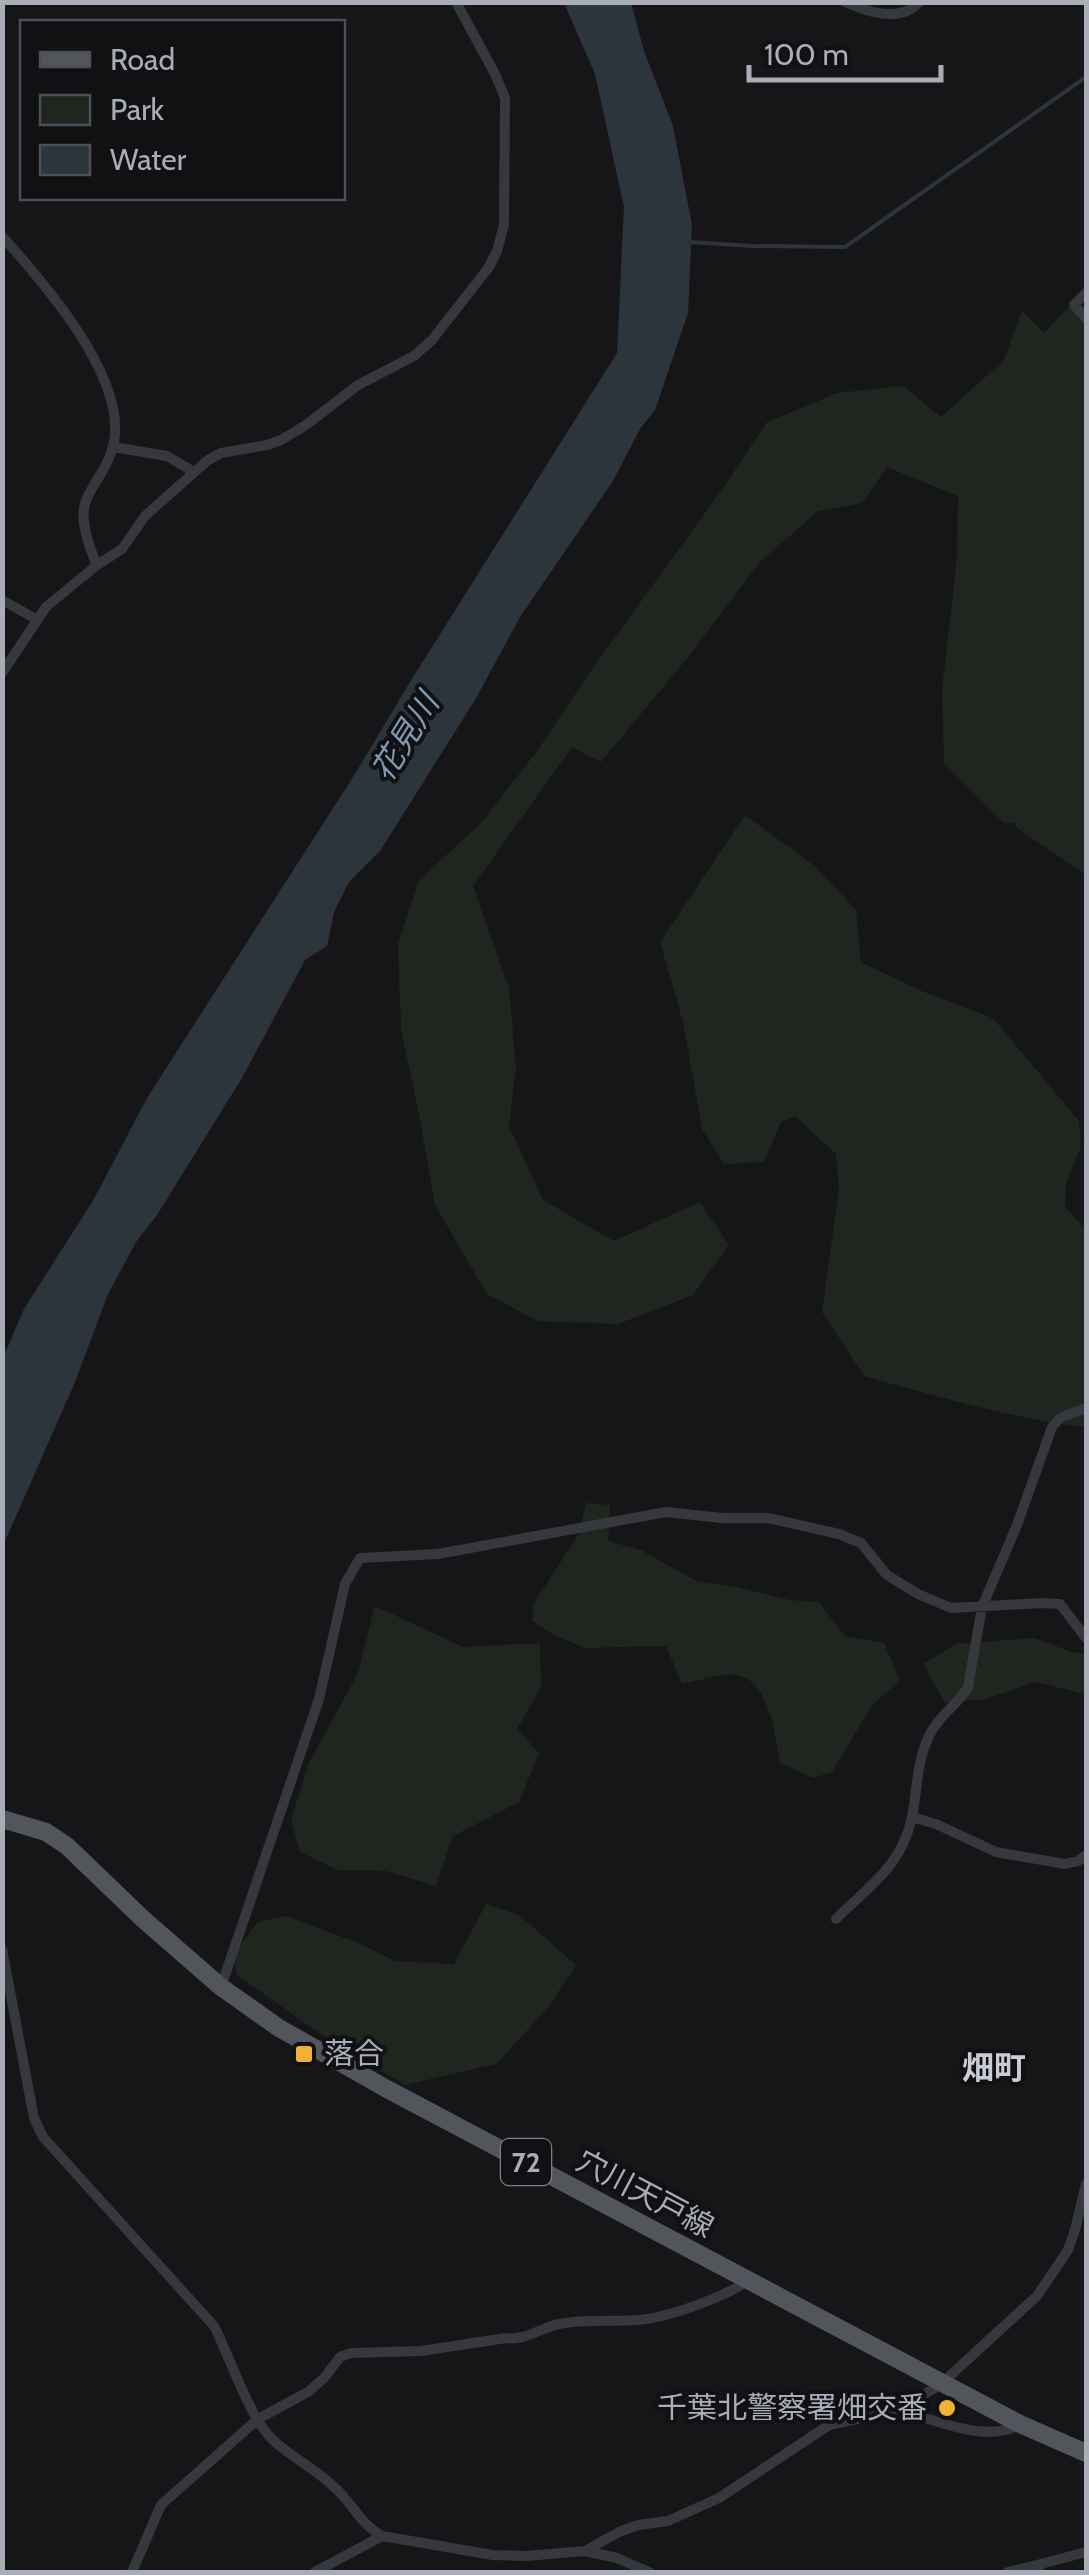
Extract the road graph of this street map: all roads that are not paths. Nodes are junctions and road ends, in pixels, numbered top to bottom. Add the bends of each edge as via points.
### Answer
1 (456, 2) edge
2 (845, 2) edge
3 (920, 2) edge
4 (2, 236) edge
5 (1086, 293) edge
6 (1086, 318) edge
7 (113, 447) junction
8 (194, 472) junction
9 (97, 566) junction
10 (2, 600) edge
11 (36, 620) junction
12 (2, 673) edge
13 (1086, 1408) edge
14 (982, 1606) junction
15 (1086, 1638) edge
16 (912, 1817) junction
17 (2, 1819) edge
18 (1086, 1854) edge
19 (836, 1919) dead end
20 (2, 1949) edge
21 (221, 1987) junction
22 (1086, 2184) edge
23 (750, 2280) junction
24 (942, 2383) junction
25 (902, 2408) junction
26 (258, 2419) junction
27 (1020, 2424) junction
28 (1086, 2453) edge
29 (382, 2536) junction
30 (585, 2551) junction
31 (1086, 2552) edge
32 (1036, 2570) edge
33 (132, 2572) edge
34 (315, 2572) edge
35 (649, 2572) edge
36 (1008, 2572) edge

1 - 8 street via 506,98 504,224 489,268 414,356 358,385 281,440 222,453
2 - 3 street via 887,14
4 - 7 street via 98,364 115,424
5 - 6 street via 1074,305
7 - 8 street via 168,456
7 - 9 street via 84,502
8 - 9 street via 146,516 122,549
9 - 11 street
10 - 11 street
11 - 12 street
13 - 14 street via 1052,1426
14 - 15 street via 1060,1604
14 - 16 street via 968,1687 923,1749
14 - 21 street via 951,1608 887,1576 860,1544 768,1518 666,1512 438,1554 360,1558 345,1584 319,1699
16 - 18 street via 996,1852 1065,1864
16 - 19 street via 901,1851 882,1877
17 - 21 main road, 穴川天戸線 / 72 via 67,1846
20 - 26 street via 43,2137 214,2326
21 - 23 main road, 穴川天戸線 / 72 via 330,2058
22 - 24 street via 1068,2250 1037,2296
23 - 24 main road, 穴川天戸線 / 72
23 - 26 street via 642,2320 558,2324 515,2340 421,2351 351,2353 308,2392
24 - 25 street
24 - 27 main road, 穴川天戸線 / 72
25 - 27 street via 985,2432
25 - 30 street via 829,2425 719,2498 668,2521 619,2532
26 - 29 street via 269,2437 335,2487
26 - 33 street via 162,2505
27 - 28 main road, 穴川天戸線 / 72
29 - 30 street via 493,2556
29 - 34 street
30 - 35 street
31 - 32 street
32 - 36 street

